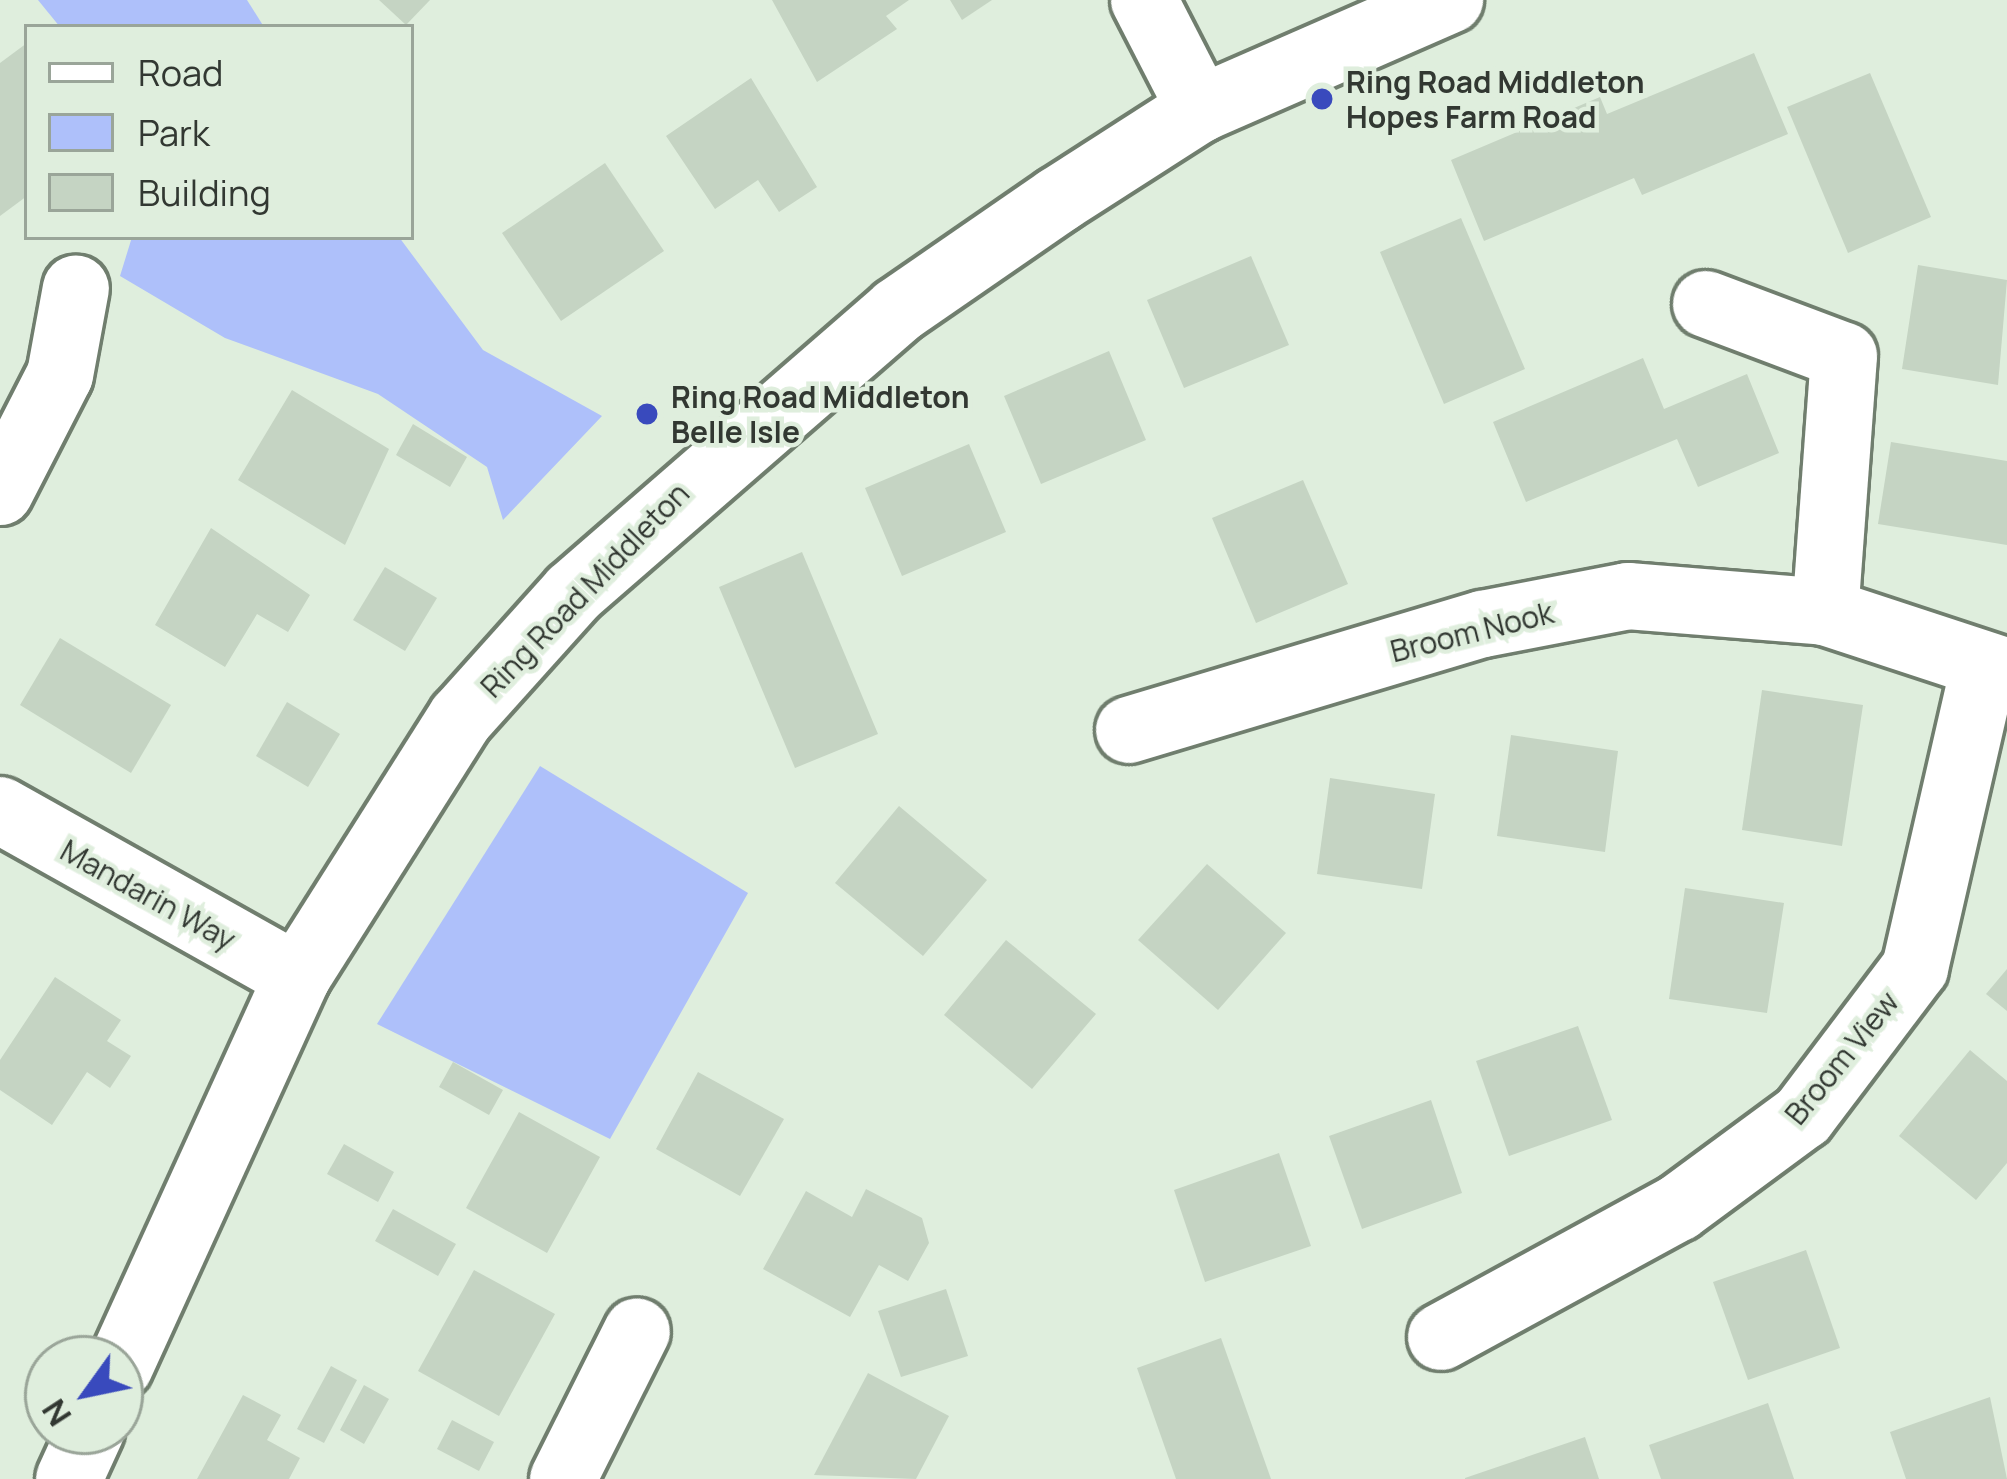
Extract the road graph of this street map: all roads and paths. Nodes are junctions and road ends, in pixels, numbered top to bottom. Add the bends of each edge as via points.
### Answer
1 (1144, 0) edge
2 (1450, 0) edge
3 (1201, 109) junction
4 (76, 288) dead end
5 (1706, 304) dead end
6 (0, 492) edge
7 (1825, 612) junction
8 (1995, 671) edge
9 (1129, 730) dead end
10 (0, 810) edge
11 (297, 976) junction
12 (637, 1331) dead end
13 (134, 1335) edge
14 (1441, 1337) dead end
15 (562, 1479) edge

1 - 3 street
2 - 3 street, Ring Road Middleton
3 - 11 street, Ring Road Middleton via 897,311 625,541 461,718
4 - 6 street via 61,375
5 - 7 street via 1844,356
7 - 8 street, Broom Nook
7 - 9 street, Broom Nook via 1628,596 1483,624
8 - 14 street, Broom View via 1915,968 1803,1116 1678,1208
10 - 11 street, Mandarin Way
11 - 13 street, Ring Road Middleton
12 - 15 street via 632,1418

